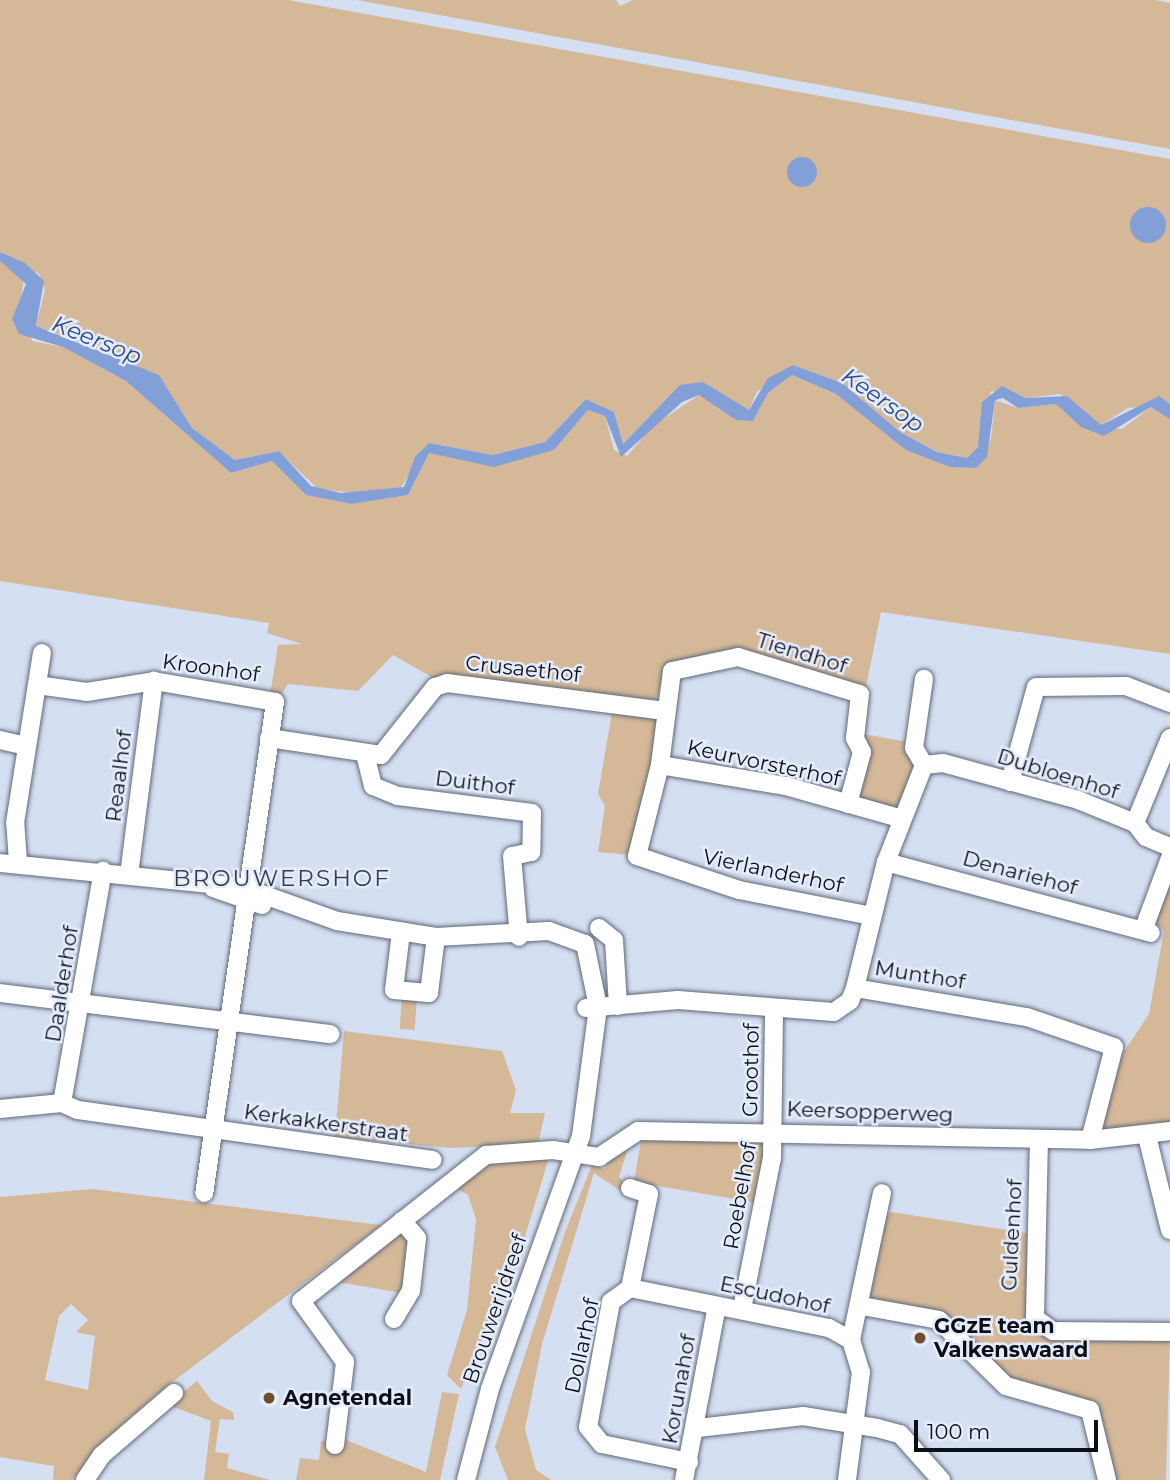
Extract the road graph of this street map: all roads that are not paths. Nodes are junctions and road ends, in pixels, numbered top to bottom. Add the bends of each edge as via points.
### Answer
1 (42, 653) dead end
2 (924, 679) dead end
3 (155, 681) junction
4 (37, 685) junction
5 (1170, 704) edge
6 (665, 711) junction
7 (269, 738) junction
8 (1170, 738) edge
9 (0, 740) edge
10 (26, 746) junction
11 (365, 754) junction
12 (660, 765) junction
13 (924, 765) junction
14 (1010, 782) junction
15 (848, 804) junction
16 (900, 818) junction
17 (1135, 823) junction
18 (1170, 847) edge
19 (1170, 858) edge
20 (9, 862) edge
21 (886, 862) junction
22 (103, 872) junction
23 (129, 876) junction
24 (250, 896) junction
25 (872, 916) junction
26 (599, 928) dead end
27 (401, 932) junction
28 (436, 937) junction
29 (519, 937) junction
30 (855, 988) junction
31 (0, 993) edge
32 (83, 1001) junction
33 (618, 1006) junction
34 (592, 1007) junction
35 (774, 1009) junction
36 (232, 1021) junction
37 (330, 1034) dead end
38 (62, 1103) junction
39 (0, 1109) edge
40 (213, 1131) junction
41 (1170, 1131) edge
42 (773, 1132) junction
43 (1147, 1136) junction
44 (1040, 1139) junction
45 (1090, 1140) junction
46 (571, 1152) junction
47 (432, 1160) dead end
48 (630, 1188) dead end
49 (204, 1192) dead end
50 (882, 1193) dead end
51 (402, 1221) junction
52 (1170, 1230) edge
53 (630, 1288) junction
54 (717, 1306) junction
55 (862, 1306) junction
56 (742, 1309) junction
57 (394, 1319) dead end
58 (1170, 1332) edge
59 (850, 1340) junction
60 (174, 1394) dead end
61 (855, 1424) junction
62 (698, 1427) junction
63 (478, 1439) junction
64 (335, 1445) dead end
65 (689, 1462) junction
66 (85, 1480) edge
67 (466, 1480) edge
68 (479, 1480) edge
69 (684, 1480) edge
70 (847, 1480) edge
71 (941, 1480) edge
72 (1107, 1480) edge

1 - 4 street
2 - 13 street via 914,748
3 - 4 street, Kroonhof via 87,692
3 - 7 street, Kroonhof via 275,702
3 - 23 street, Reaalhof
4 - 10 street
5 - 14 street via 1126,686 1036,687
6 - 11 street, Crusaethof via 447,683 435,687 381,755
6 - 12 street, Tiendhof
6 - 15 street, Tiendhof via 672,671 738,657 860,694 855,738 862,752
7 - 11 street
7 - 24 street, Kroonhof
8 - 17 street
9 - 10 street
10 - 20 street
11 - 29 street, Duithof via 373,786 398,796 532,813 531,852 512,856
12 - 15 street, Keurvorsterhof
12 - 25 street, Vierlanderhof via 635,852 645,862 739,890
13 - 14 street, Dubloenhof via 943,763
13 - 16 street
14 - 17 street, Dubloenhof
15 - 16 street, Keurvorsterhof
16 - 21 street
17 - 18 street, Dubloenhof via 1146,837
19 - 21 street, Denariehof via 1147,931
20 - 22 street, Brouwerijdreef
21 - 25 street
22 - 23 street, Brouwerijdreef
22 - 32 street, Daalderhof
23 - 24 street, Brouwerijdreef
24 - 27 street, Brouwerijdreef
24 - 36 street, Kroonhof
25 - 30 street
26 - 33 street via 614,940
27 - 28 street, Brouwerijdreef
27 - 28 street via 394,990 429,993
28 - 29 street, Brouwerijdreef
29 - 34 street, Brouwerijdreef via 565,944 578,952
30 - 35 street, Munthof via 850,1002 834,1012
30 - 45 street, Munthof via 997,1010 1122,1046
31 - 32 street
32 - 36 street
32 - 38 street, Daalderhof
33 - 34 street, Munthof
33 - 35 street, Munthof via 678,1000
34 - 46 street, Brouwerijdreef via 583,1102
35 - 42 street, Groothof
36 - 37 street
36 - 40 street, Kroonhof
38 - 39 street, Kerkakkerstraat
38 - 40 street, Kerkakkerstraat
40 - 47 street, Kerkakkerstraat
40 - 49 street, Kerkakkerstraat
41 - 43 street, Keersopperweg
42 - 44 street, Keersopperweg
42 - 46 street, Keersopperweg via 638,1131 599,1157
42 - 56 street, Roebelhof
43 - 45 street, Keersopperweg
43 - 52 street
44 - 45 street, Keersopperweg
44 - 58 street, Guldenhof via 1035,1318 1053,1331
46 - 51 street, Keersopperweg via 486,1154
46 - 63 street, Brouwerijdreef
48 - 53 street, Dollarhof via 649,1194
50 - 55 street
51 - 57 street via 418,1238 411,1291
51 - 64 street, Keersopperweg via 301,1301 345,1362
53 - 54 street, Escudohof
53 - 65 street, Dollarhof via 611,1302 591,1435 602,1444
54 - 56 street, Escudohof
54 - 62 street, Korunahof
55 - 59 street
55 - 72 street via 939,1320 1006,1386 1090,1410
56 - 59 street, Escudohof via 829,1328
59 - 61 street, Escudohof via 860,1372
60 - 66 street via 102,1455
61 - 62 street via 803,1416
61 - 70 street, Escudohof
61 - 71 street via 900,1434
62 - 65 street, Korunahof
63 - 67 street, Brouwerijdreef
63 - 68 street, Brouwerijdreef
65 - 69 street, Korunahof

